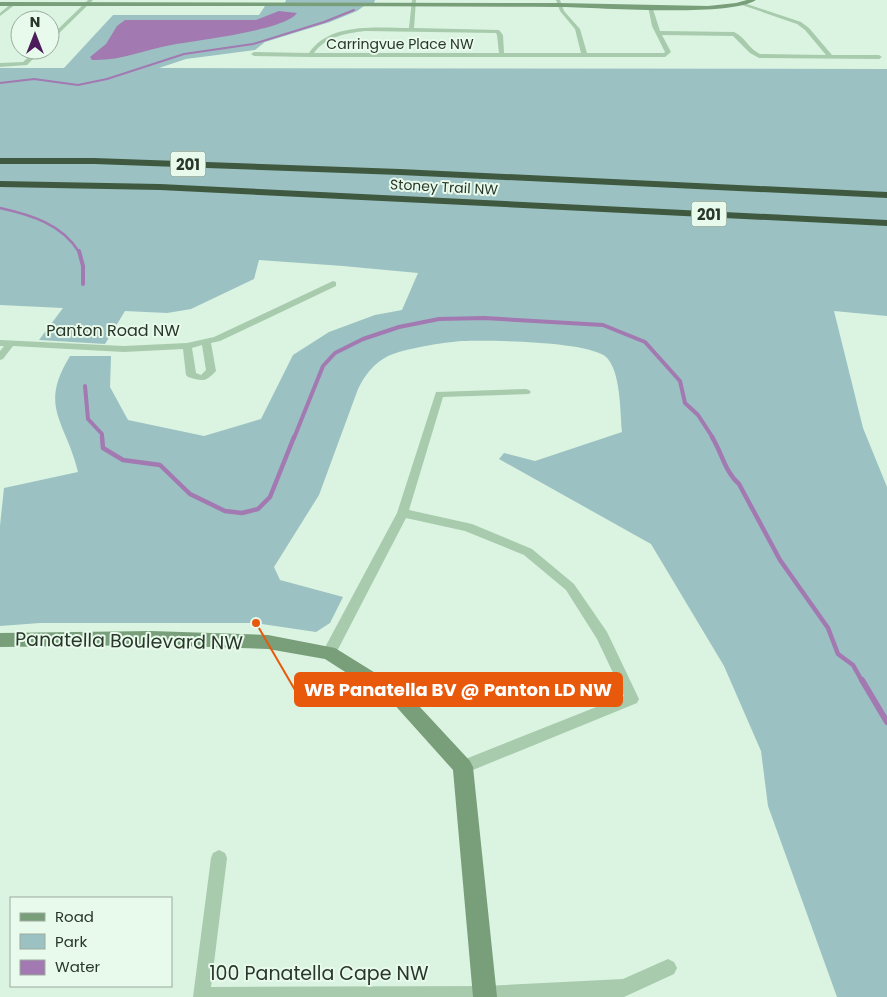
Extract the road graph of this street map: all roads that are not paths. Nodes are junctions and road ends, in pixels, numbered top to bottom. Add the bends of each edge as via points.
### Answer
1 (753, 0) edge
2 (89, 2) edge
3 (248, 2) edge
4 (413, 2) edge
5 (486, 2) edge
6 (558, 2) edge
7 (0, 4) edge
8 (14, 4) junction
9 (744, 4) junction
10 (650, 6) junction
11 (0, 15) edge
12 (411, 29) junction
13 (60, 30) edge
14 (658, 33) junction
15 (254, 54) dead end
16 (310, 55) junction
17 (502, 56) junction
18 (585, 56) junction
19 (831, 56) junction
20 (879, 57) dead end
21 (29, 60) edge
22 (0, 66) edge
23 (0, 154) edge
24 (0, 161) edge
25 (376, 171) junction
26 (559, 178) junction
27 (0, 184) edge
28 (887, 189) edge
29 (0, 190) edge
30 (225, 190) junction
31 (887, 195) edge
32 (531, 205) junction
33 (887, 223) edge
34 (887, 228) edge
35 (333, 284) dead end
36 (206, 342) junction
37 (0, 343) edge
38 (10, 344) junction
39 (187, 346) junction
40 (0, 357) edge
41 (526, 392) dead end
42 (403, 513) junction
43 (0, 640) edge
44 (329, 653) junction
45 (463, 766) junction
46 (219, 858) dead end
47 (668, 968) dead end
48 (485, 996) edge

1 - 9 street
2 - 3 street
2 - 8 street
2 - 13 street
3 - 4 street
4 - 5 street
4 - 12 street
5 - 6 street
6 - 10 street
6 - 18 street via 578,29
7 - 8 street
8 - 11 street
9 - 10 street via 713,8
9 - 19 street via 799,23
10 - 14 street, Carringvue Place NW
12 - 16 street, Carringvue Place NW via 357,30 323,42
12 - 17 street, Carringvue Place NW via 497,31
14 - 18 street, Carringvue Place NW via 668,52 665,56
14 - 19 street via 732,33 738,35 755,55
15 - 16 street
16 - 17 street, Carringvue Place NW
17 - 18 street, Carringvue Place NW
19 - 20 street
21 - 22 street via 25,64
23 - 25 highway via 322,166
24 - 25 highway, Stoney Trail NW / 201
25 - 26 highway, Stoney Trail NW / 201
26 - 28 highway
26 - 31 highway, Stoney Trail NW / 201
27 - 30 highway, Stoney Trail NW / 201
29 - 30 highway
30 - 32 highway, Stoney Trail NW / 201
32 - 33 highway, Stoney Trail NW / 201
32 - 34 highway
35 - 36 street, Panton Road NW
36 - 39 street, Panton Road NW
36 - 39 street via 211,371 203,378 191,375
37 - 38 street, Panton Road NW
38 - 39 street, Panton Road NW via 124,349
38 - 40 street
41 - 42 street via 439,394
42 - 44 street
42 - 45 street via 468,527 528,552 570,587 602,636 632,699
43 - 44 street, Panatella Boulevard NW via 151,638 268,642
44 - 45 street, Panatella Boulevard NW via 399,697
45 - 48 street
46 - 48 street, 100 Panatella Cape NW via 201,996
47 - 48 street via 624,988

